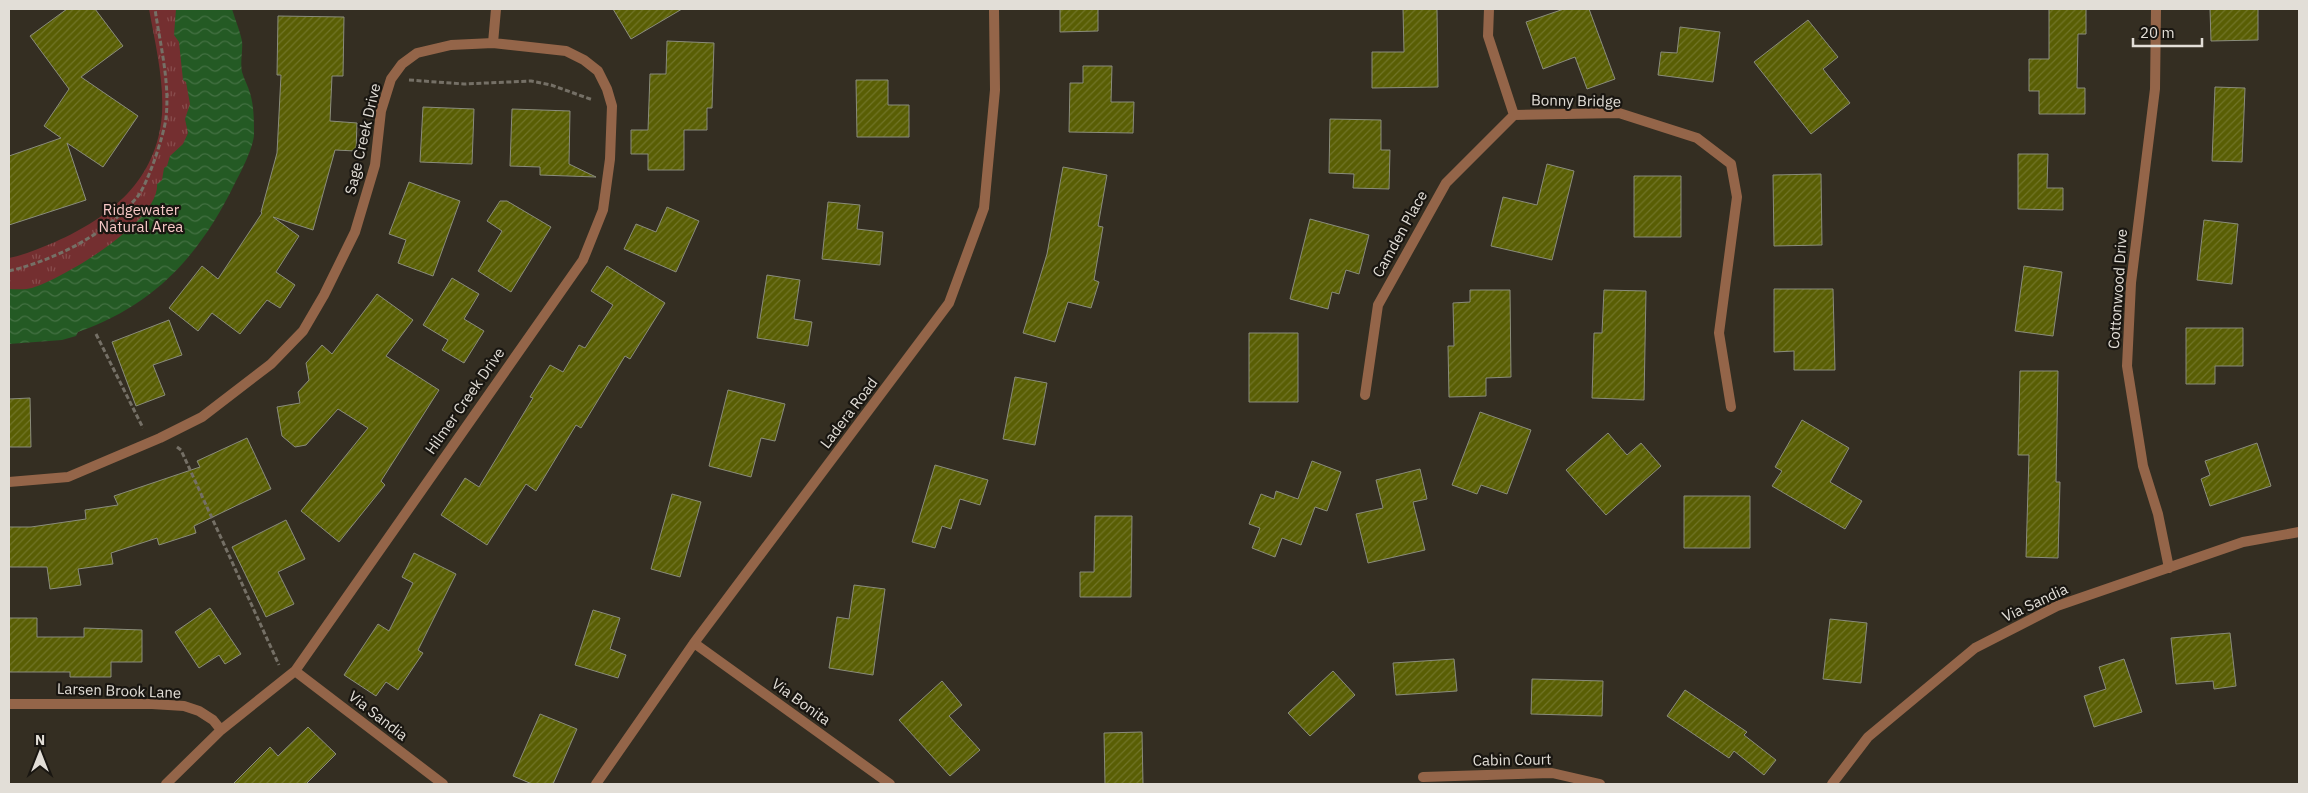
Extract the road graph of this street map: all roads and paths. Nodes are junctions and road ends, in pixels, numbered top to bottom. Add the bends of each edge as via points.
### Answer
1 (155, 9) edge
2 (496, 9) edge
3 (994, 9) edge
4 (1489, 9) edge
5 (2156, 9) edge
6 (493, 43) junction
7 (391, 79) junction
8 (612, 106) junction
9 (1514, 115) junction
10 (9, 271) edge
11 (96, 334) dead end
12 (1365, 395) dead end
13 (1732, 407) dead end
14 (160, 438) junction
15 (9, 482) edge
16 (2299, 532) edge
17 (2169, 568) junction
18 (694, 643) junction
19 (296, 671) junction
20 (285, 679) junction
21 (9, 704) edge
22 (222, 730) junction
23 (1423, 777) dead end
24 (166, 784) edge
25 (443, 784) edge
26 (596, 784) edge
27 (890, 784) edge
28 (1600, 784) edge
29 (1832, 784) edge

1 - 10 path via 167,88 166,119 139,195 102,230 37,264
2 - 6 street
3 - 18 street, Ladera Road via 996,90 984,208 949,303
4 - 9 street, Bonny Bridge via 1488,36
5 - 17 street, Cottonwood Drive via 2155,89 2130,283 2127,366 2143,466 2158,514
6 - 7 street, Sage Creek Drive via 451,45 417,53 402,64
6 - 8 street, Hilmer Creek Drive via 566,51 584,60 598,70
7 - 8 path via 464,84 531,81
7 - 14 street, Sage Creek Drive via 381,111 375,165 355,232 303,331 271,364 237,391 202,417
8 - 19 street, Hilmer Creek Drive via 610,159 603,210 583,260
9 - 12 street, Camden Place via 1446,183 1378,305
9 - 13 street, Bonny Bridge via 1619,114 1697,138 1731,164 1738,197 1719,333
11 - 14 path via 141,426
14 - 15 street, Sage Creek Drive via 68,477
14 - 20 path via 181,450
16 - 17 street, Via Sandia via 2243,542
17 - 29 street, Via Sandia via 2057,606 1975,648 1868,737
18 - 26 street, Ladera Road
18 - 27 street, Via Bonita
19 - 20 street, Hilmer Creek Drive
19 - 25 street, Via Sandia
20 - 22 street, Hilmer Creek Drive
21 - 22 street, Larsen Brook Lane via 184,706 199,711
22 - 24 street, Hilmer Creek Drive
23 - 28 street, Cabin Court via 1552,772

